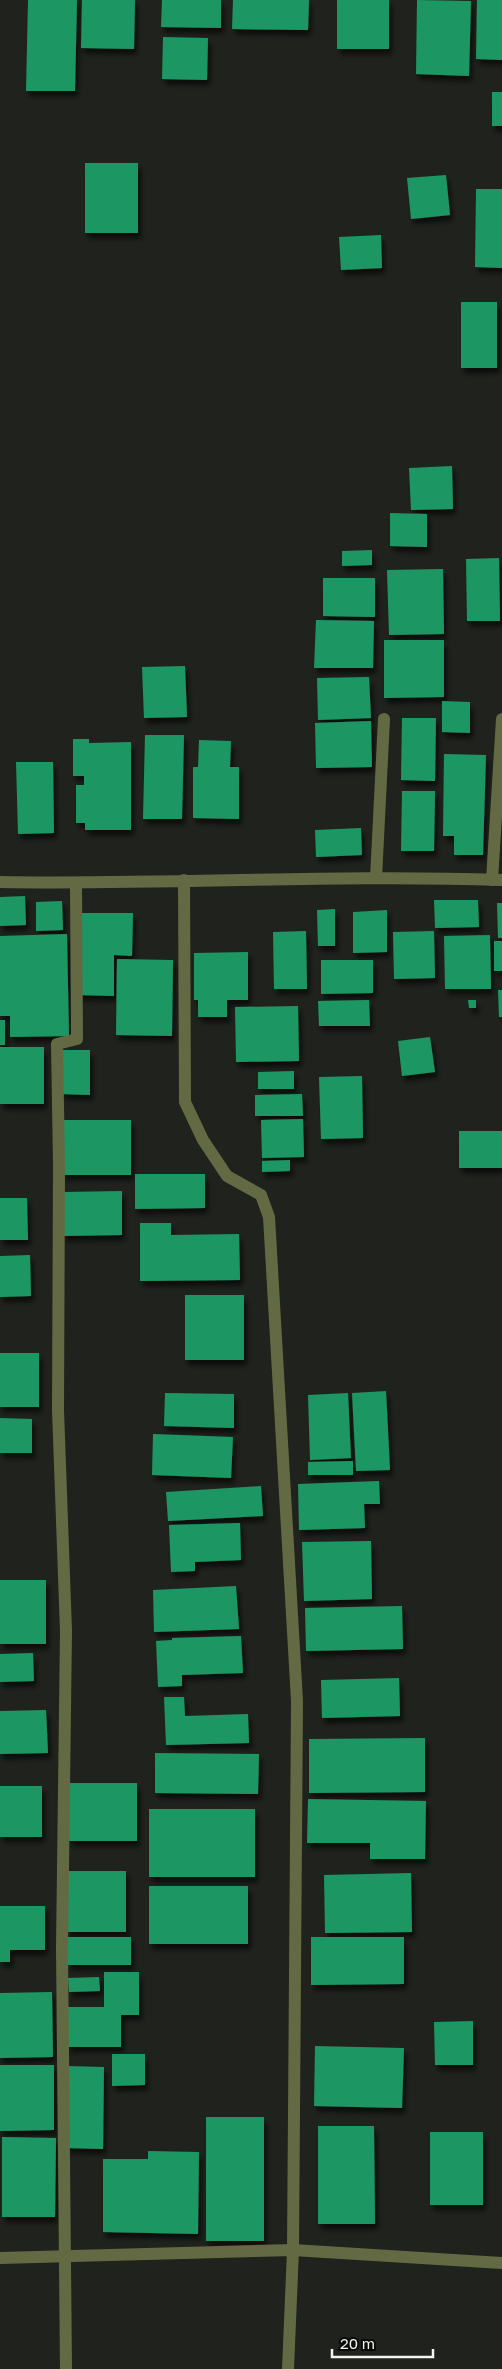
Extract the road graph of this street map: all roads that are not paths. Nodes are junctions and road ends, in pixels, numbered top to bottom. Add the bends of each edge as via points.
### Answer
1 (384, 719) dead end
2 (502, 719) edge
3 (376, 878) junction
4 (184, 880) junction
5 (497, 880) edge
6 (0, 882) edge
7 (76, 884) junction
8 (293, 2250) junction
9 (0, 2258) edge
10 (67, 2258) junction
11 (502, 2263) edge
12 (66, 2369) edge
13 (288, 2369) edge

1 - 3 street
2 - 5 street
3 - 4 street
3 - 5 street
4 - 7 street
4 - 8 street via 185,1102 203,1140 227,1176 261,1194 270,1217 297,1701
6 - 7 street
7 - 10 street via 77,1038 57,1044 58,1410 66,1631 62,2126
8 - 10 street
8 - 11 street
8 - 13 street
9 - 10 street
10 - 12 street

